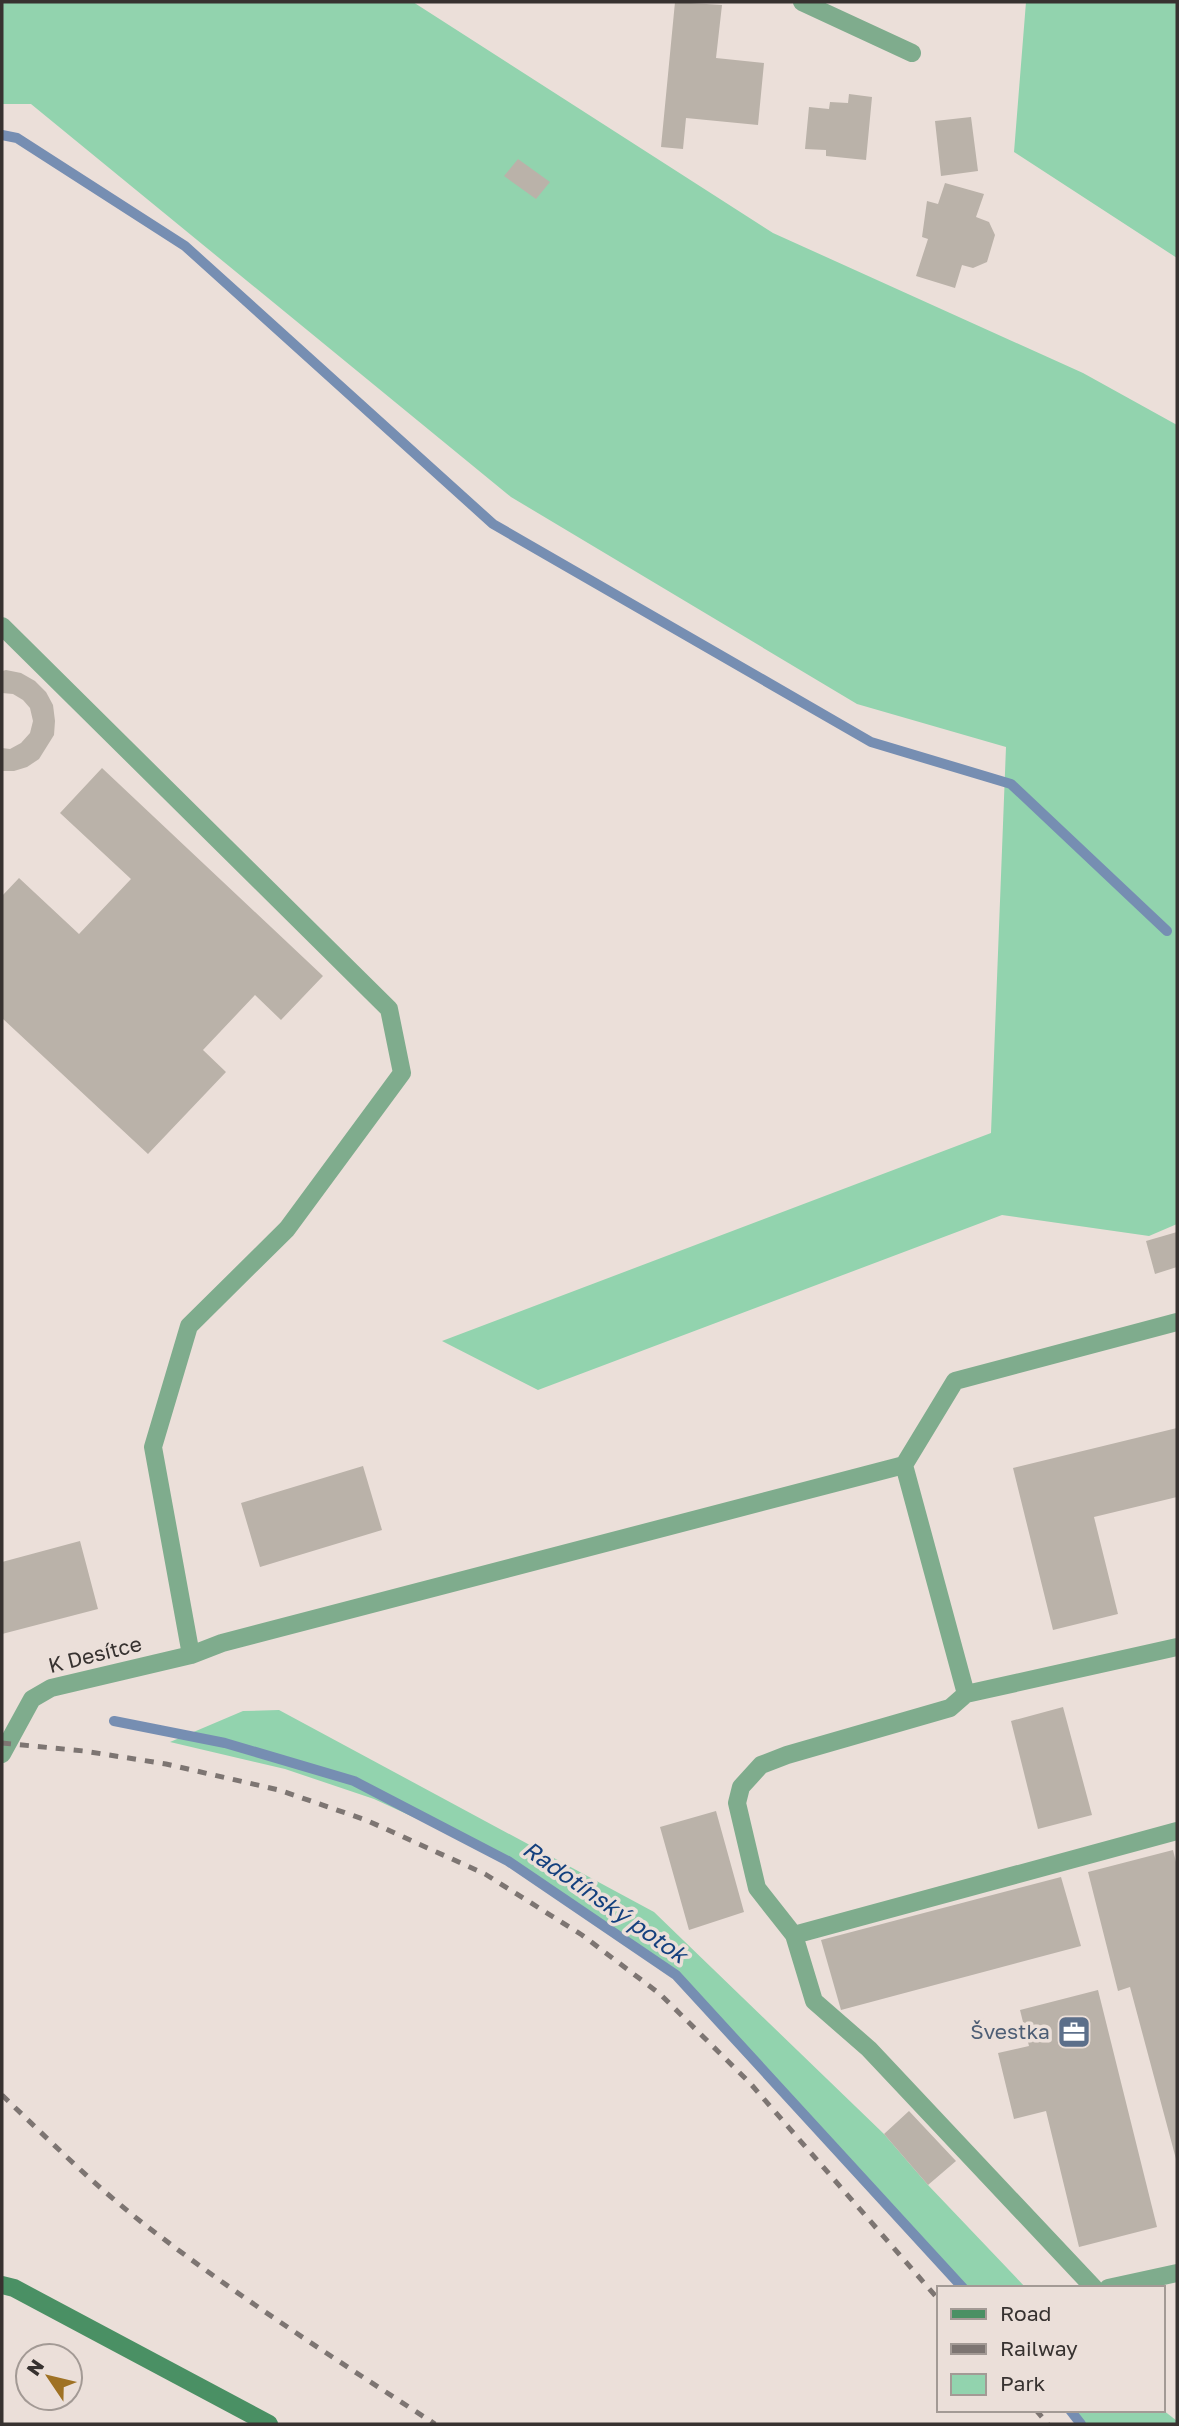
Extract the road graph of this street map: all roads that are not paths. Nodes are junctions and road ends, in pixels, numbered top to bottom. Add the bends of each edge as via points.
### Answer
1 (802, 2) edge
2 (912, 52) dead end
3 (2, 626) edge
4 (1177, 1322) edge
5 (904, 1465) junction
6 (1177, 1647) edge
7 (191, 1655) junction
8 (966, 1694) junction
9 (2, 1754) edge
10 (1177, 1830) edge
11 (794, 1935) junction
12 (1177, 2273) edge
13 (2, 2285) edge
14 (1092, 2286) edge
15 (1117, 2286) edge
16 (269, 2424) edge

1 - 2 street
3 - 7 street via 389,1009 402,1073 287,1228 190,1326 153,1447
4 - 5 street via 955,1381
5 - 7 street, K Desítce via 222,1643
5 - 8 street
6 - 8 street
7 - 9 street, K Desítce via 51,1688 32,1699
8 - 11 street via 950,1708 761,1765 741,1787 737,1803 757,1888
10 - 11 street
11 - 14 street via 814,2001 869,2049
12 - 15 street
13 - 16 street

